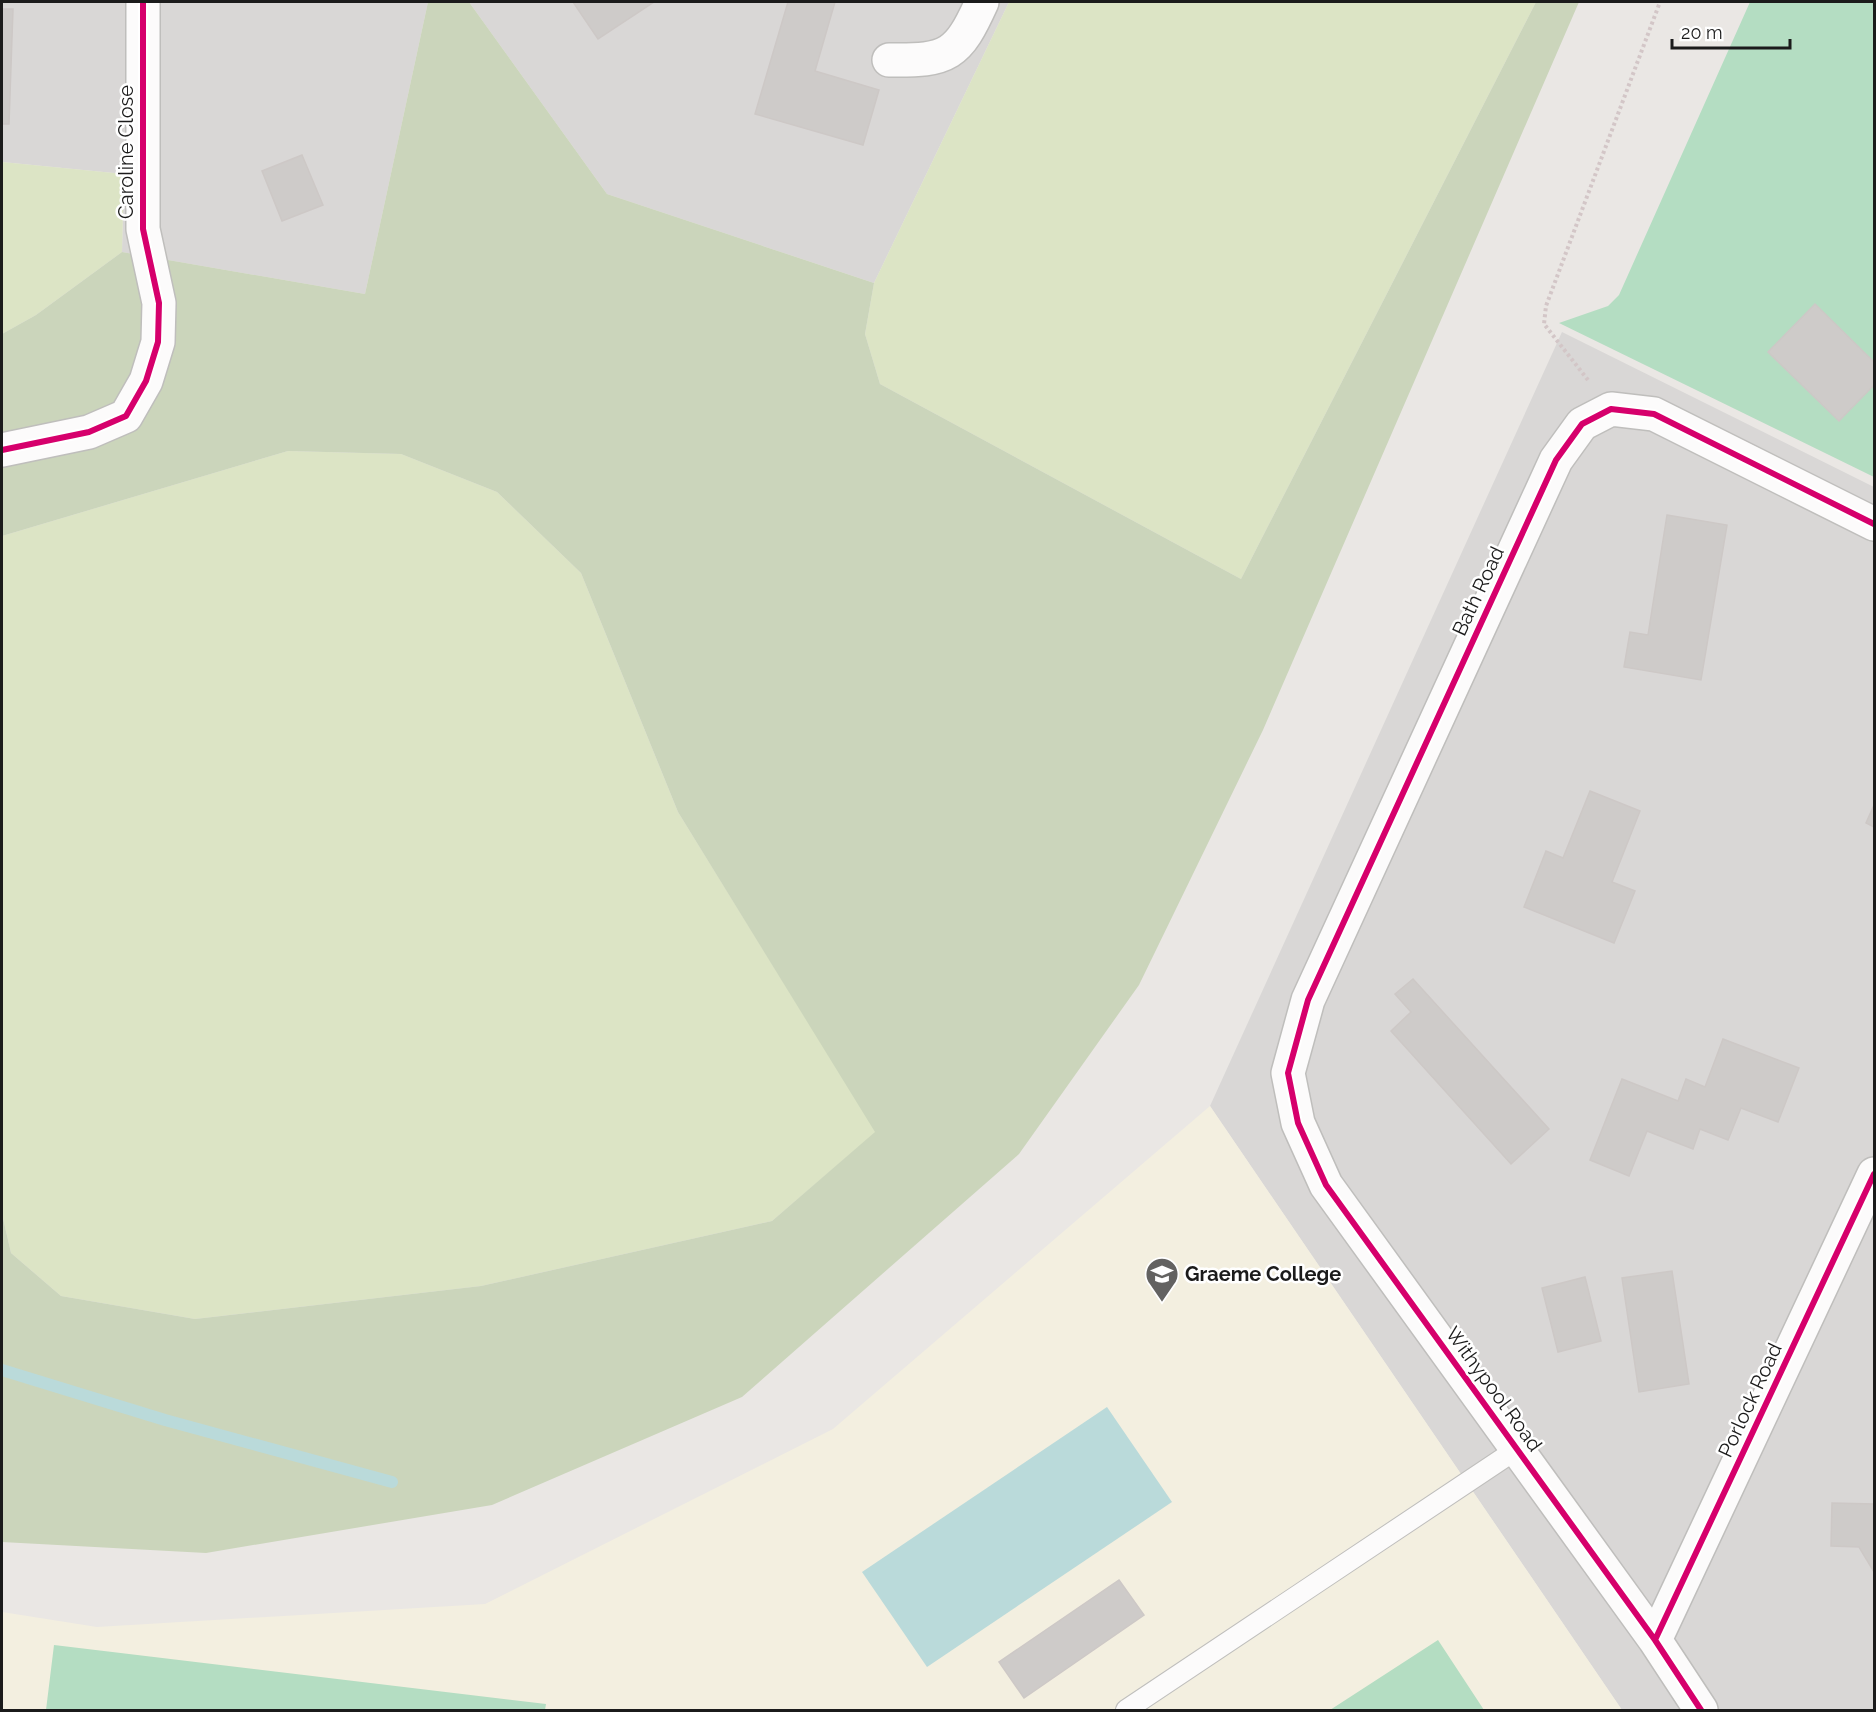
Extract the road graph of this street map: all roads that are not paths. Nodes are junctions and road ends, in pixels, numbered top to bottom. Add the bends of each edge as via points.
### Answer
1 (143, 2) edge
2 (982, 2) edge
3 (889, 60) dead end
4 (2, 450) edge
5 (1875, 524) edge
6 (1288, 1073) joint
7 (1875, 1174) edge
8 (1517, 1449) junction
9 (1655, 1640) junction
10 (1126, 1710) edge
11 (1701, 1710) edge

1 - 4 street, Caroline Close via 143,229 159,303 158,342 146,381 126,416 89,432
2 - 3 street via 962,41 949,53 931,59
5 - 6 street, Bath Road via 1654,414 1611,409 1582,424 1556,460 1308,1000
6 - 8 street, Withypool Road via 1298,1123 1326,1185
7 - 9 street, Porlock Road
8 - 9 street, Withypool Road
8 - 10 lane
9 - 11 street, Withypool Road

